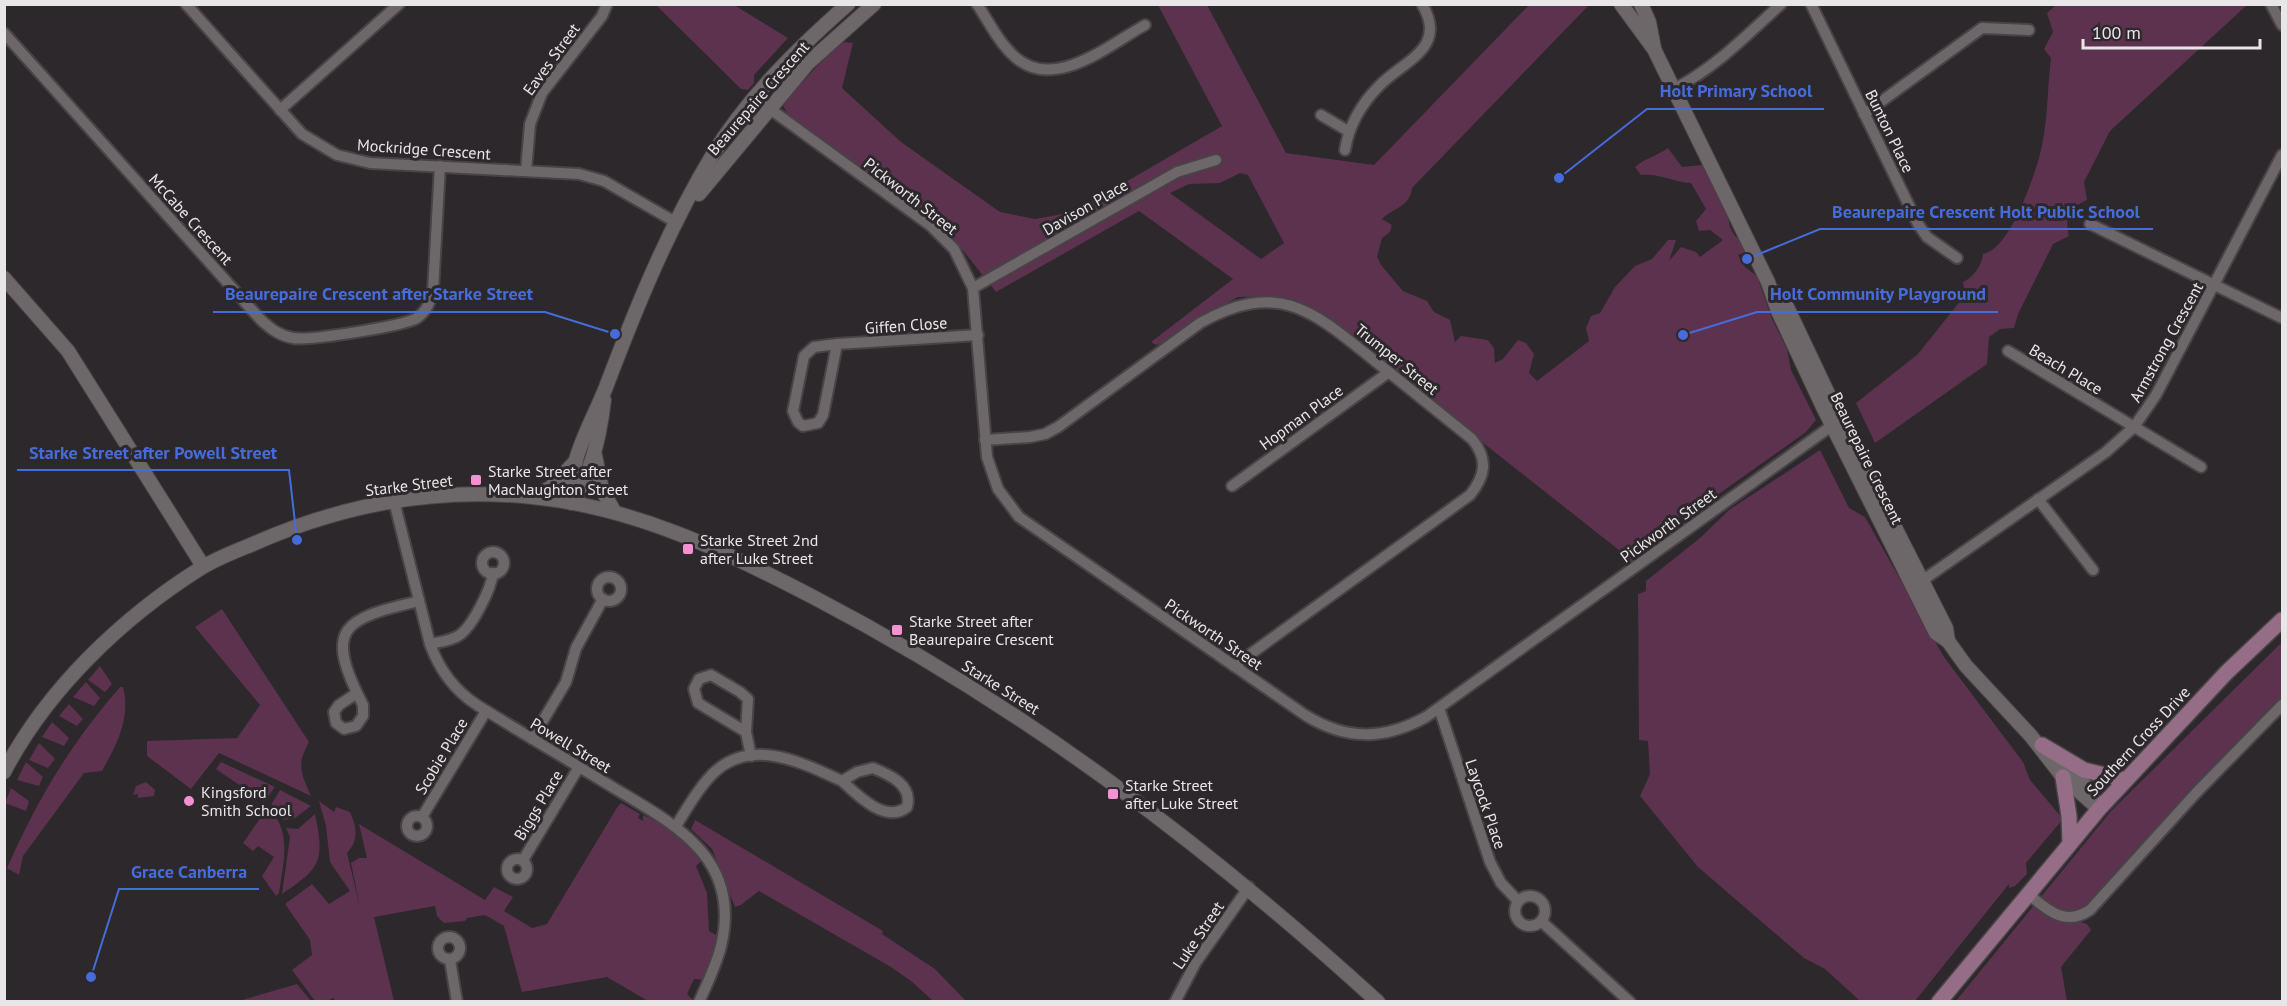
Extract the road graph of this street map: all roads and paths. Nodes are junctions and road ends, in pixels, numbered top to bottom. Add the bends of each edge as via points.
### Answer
1 (399, 4) edge
2 (607, 4) edge
3 (848, 4) edge
4 (874, 4) edge
5 (977, 4) edge
6 (1422, 4) edge
7 (1622, 4) edge
8 (1641, 4) edge
9 (1781, 4) edge
10 (1811, 4) edge
11 (2271, 4) edge
12 (190, 6) edge
13 (1145, 25) dead end
14 (2283, 25) edge
15 (2029, 30) dead end
16 (4, 33) edge
17 (1654, 49) junction
18 (1674, 89) junction
19 (755, 99) junction
20 (768, 108) junction
21 (280, 110) junction
22 (1864, 114) junction
23 (1321, 115) dead end
24 (1348, 131) junction
25 (1345, 150) dead end
26 (2283, 155) edge
27 (1216, 160) dead end
28 (440, 166) junction
29 (526, 171) junction
30 (677, 223) junction
31 (2090, 224) dead end
32 (1958, 258) dead end
33 (4, 278) edge
34 (2215, 285) junction
35 (973, 288) junction
36 (2283, 318) edge
37 (978, 335) junction
38 (837, 344) junction
39 (2008, 351) dead end
40 (1389, 372) junction
41 (605, 389) junction
42 (1836, 422) junction
43 (2134, 427) junction
44 (985, 440) junction
45 (594, 450) junction
46 (577, 460) junction
47 (2201, 467) dead end
48 (1232, 486) dead end
49 (532, 497) junction
50 (2038, 499) junction
51 (394, 501) junction
52 (572, 503) junction
53 (614, 511) junction
54 (203, 566) junction
55 (2093, 570) dead end
56 (493, 573) dead end
57 (1917, 584) junction
58 (603, 599) dead end
59 (419, 601) junction
60 (2283, 620) edge
61 (430, 644) junction
62 (1234, 666) junction
63 (357, 693) dead end
64 (2283, 705) edge
65 (1439, 708) junction
66 (486, 711) junction
67 (746, 732) junction
68 (532, 739) junction
69 (2037, 740) junction
70 (751, 756) junction
71 (579, 767) junction
72 (4, 772) edge
73 (2063, 777) junction
74 (2127, 780) junction
75 (842, 781) junction
76 (2099, 808) junction
77 (422, 817) dead end
78 (676, 826) junction
79 (2070, 843) junction
80 (523, 860) dead end
81 (1249, 887) junction
82 (2027, 893) junction
83 (1518, 901) junction
84 (1541, 921) junction
85 (450, 960) dead end
86 (457, 1002) edge
87 (699, 1002) edge
88 (1175, 1002) edge
89 (1378, 1002) edge
90 (1630, 1002) edge
91 (1939, 1002) edge

1 - 21 street
2 - 29 street, Eaves Street via 603,16 542,93 530,124
3 - 19 street, Beaurepaire Crescent
4 - 20 street, Beaurepaire Crescent via 808,63
5 - 13 street via 1004,46 1016,59 1034,68 1054,70 1076,64
6 - 24 street via 1430,28 1426,45 1379,86
7 - 17 street, Beaurepaire Crescent
8 - 17 street, Beaurepaire Crescent
9 - 18 street via 1710,67
10 - 22 street, Bunton Place
11 - 14 street
12 - 21 street, Mockridge Crescent
15 - 22 street via 1982,28
16 - 28 street, McCabe Crescent via 261,321 285,336 310,338 403,324 423,314 433,291
17 - 18 street, Beaurepaire Crescent
18 - 42 street, Beaurepaire Crescent
19 - 20 street, Pickworth Street
19 - 30 street, Beaurepaire Crescent via 712,156
20 - 30 street, Beaurepaire Crescent
20 - 35 street, Pickworth Street via 944,237 962,261
21 - 28 street, Mockridge Crescent via 309,140 337,156
22 - 32 street, Bunton Place via 1918,224 1927,237
23 - 24 street
24 - 25 street
26 - 34 street, Armstrong Crescent
27 - 35 street, Davison Place via 1177,172
28 - 29 street, Mockridge Crescent
29 - 30 street, Mockridge Crescent via 591,177
30 - 41 street, Beaurepaire Crescent via 639,300
31 - 34 street
33 - 54 street via 68,351
34 - 36 street
34 - 43 street, Armstrong Crescent via 2156,395
35 - 37 street, Pickworth Street
37 - 38 street, Giffen Close
37 - 44 street, Pickworth Street
38 - 38 street, Giffen Close via 823,415 818,423 803,426 793,411 804,356 814,347
39 - 43 street, Beach Place
40 - 44 street, Trumper Street via 1317,315 1284,304 1247,304 1224,310 1200,323 1045,434
40 - 48 street, Hopman Place
40 - 62 street, Trumper Street via 1472,439 1481,450 1485,465 1481,482 1470,495
41 - 45 street, Beaurepaire Crescent
41 - 46 street, Beaurepaire Crescent
42 - 57 street, Beaurepaire Crescent
42 - 65 street, Pickworth Street
43 - 47 street, Beach Place
43 - 50 street, Armstrong Crescent via 2106,452
44 - 62 street, Pickworth Street via 998,489 1019,516
45 - 52 street, Beaurepaire Crescent via 583,486
45 - 53 street via 602,490
46 - 49 street via 550,488
46 - 52 street, Beaurepaire Crescent via 570,488
49 - 51 street, Starke Street via 439,495
49 - 52 street, Starke Street
50 - 55 street
50 - 57 street, Armstrong Crescent
51 - 54 street, Starke Street via 342,511 295,526
51 - 59 street, Powell Street
52 - 53 street, Starke Street
53 - 81 street, Starke Street via 693,538 849,616 967,684 1058,743
54 - 72 street, Starke Street via 135,616 81,667 45,710
56 - 61 street via 490,589 465,631
57 - 69 street, Beaurepaire Crescent via 1936,633
58 - 68 street via 576,648 572,671
59 - 61 street, Powell Street
59 - 63 street via 373,612 359,618 349,629 342,654
60 - 74 main road, Southern Cross Drive via 2227,672
61 - 66 street, Powell Street via 453,685
62 - 65 street, Pickworth Street via 1318,723 1342,732 1396,731
64 - 82 street via 2196,793 2090,910 2079,916 2058,917
65 - 83 street, Laycock Place via 1490,862 1501,883
66 - 68 street, Powell Street
66 - 77 street, Scobie Place
67 - 67 street via 698,703 694,689 699,679 711,675 745,695 749,706
67 - 70 street
68 - 71 street, Powell Street
69 - 73 street, Beaurepaire Crescent
69 - 74 main road via 2084,770
69 - 76 street, Beaurepaire Crescent via 2088,788
70 - 75 street via 791,758
70 - 78 street via 728,763 709,777
71 - 78 street, Powell Street
71 - 80 street, Biggs Place
73 - 76 street, Beaurepaire Crescent
73 - 79 main road
74 - 76 main road, Southern Cross Drive
75 - 75 street via 873,768 906,789 907,807 895,814 885,812
76 - 79 main road, Southern Cross Drive
78 - 87 street, Powell Street via 704,853 723,901 721,947
79 - 82 main road, Southern Cross Drive
81 - 88 street, Luke Street via 1196,962
81 - 89 street, Starke Street
82 - 91 main road, Southern Cross Drive
83 - 84 street, Laycock Place via 1515,912 1520,922 1530,926
83 - 84 street, Laycock Place via 1529,896 1540,900 1545,910
84 - 90 street, Laycock Place
85 - 86 street

